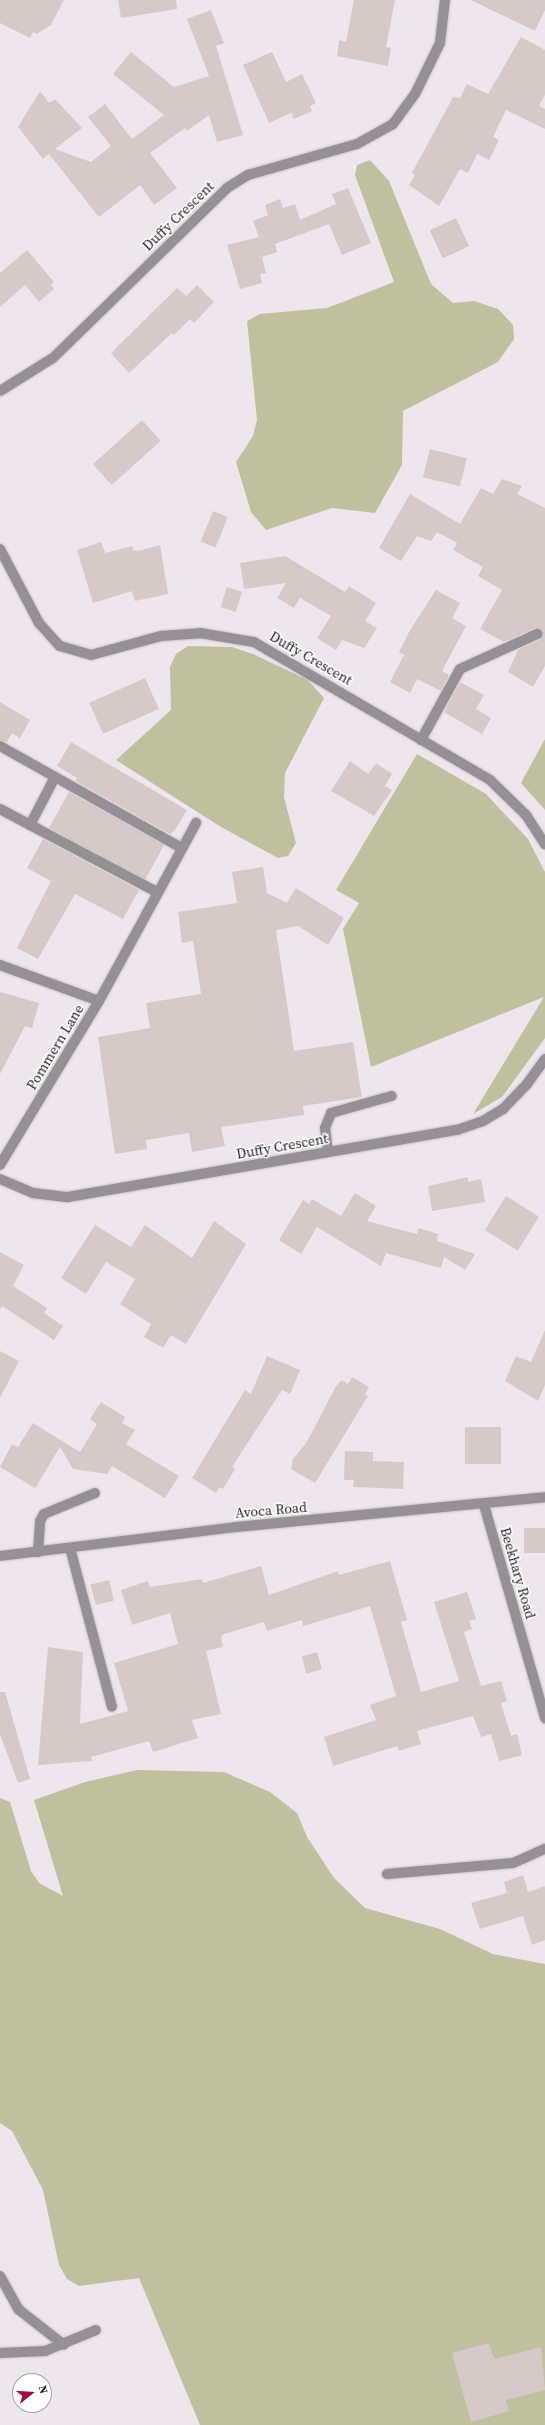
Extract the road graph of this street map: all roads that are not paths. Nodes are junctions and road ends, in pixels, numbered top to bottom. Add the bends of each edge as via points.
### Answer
1 (445, 0) edge
2 (0, 391) edge
3 (0, 548) edge
4 (537, 634) dead end
5 (421, 740) junction
6 (0, 746) edge
7 (55, 777) junction
8 (0, 809) edge
9 (196, 823) dead end
10 (30, 825) junction
11 (545, 844) edge
12 (182, 848) junction
13 (157, 892) junction
14 (0, 965) edge
15 (99, 1001) junction
16 (545, 1059) edge
17 (392, 1096) dead end
18 (328, 1152) junction
19 (0, 1165) edge
20 (0, 1179) edge
21 (95, 1493) dead end
22 (545, 1497) edge
23 (484, 1505) junction
24 (70, 1548) junction
25 (38, 1552) junction
26 (0, 1556) edge
27 (112, 1707) dead end
28 (545, 1718) edge
29 (545, 1849) edge
30 (387, 1874) dead end
31 (0, 2276) edge
32 (96, 2330) dead end
33 (64, 2345) junction
34 (0, 2353) edge

1 - 2 street, Duffy Crescent via 440,43 415,94 392,124 357,144 248,176 227,188 53,358 38,371
3 - 5 street, Duffy Crescent via 39,623 60,646 91,655 161,636 200,633 254,642
4 - 5 street via 460,669
5 - 11 street, Duffy Crescent via 490,780 526,815
6 - 7 street
7 - 10 street
7 - 12 street
8 - 10 street
9 - 12 street, Pommern Lane
10 - 13 street
12 - 13 street, Pommern Lane
13 - 15 street, Pommern Lane
14 - 15 street
15 - 19 street, Pommern Lane
16 - 18 street, Duffy Crescent via 527,1084 503,1109 483,1121 457,1130
17 - 18 street via 331,1113 325,1128
18 - 20 street, Duffy Crescent via 68,1197 33,1193
21 - 25 street via 44,1514 40,1522
22 - 23 street, Avoca Road
23 - 24 street, Avoca Road via 236,1527
23 - 28 street, Beekhary Road
24 - 25 street, Avoca Road
24 - 27 street
25 - 26 street, Avoca Road
29 - 30 street via 513,1863
31 - 33 street via 18,2309
32 - 33 street
33 - 34 street via 45,2351

